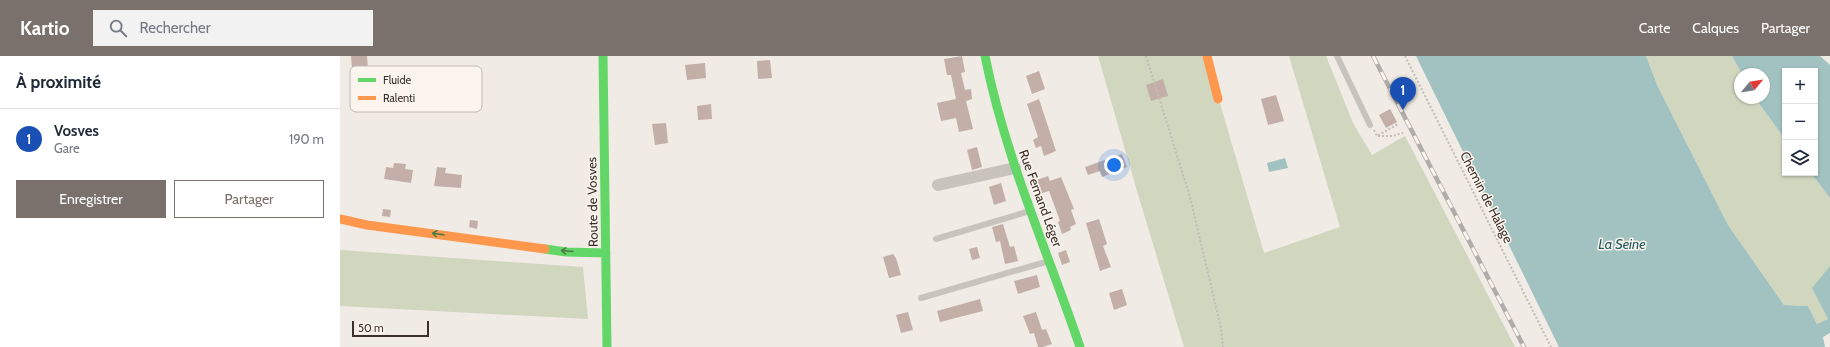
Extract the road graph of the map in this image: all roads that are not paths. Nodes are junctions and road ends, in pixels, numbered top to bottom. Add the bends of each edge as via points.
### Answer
1 (603, 56) edge
2 (985, 56) edge
3 (1207, 56) edge
4 (1337, 56) edge
5 (1218, 99) dead end
6 (1370, 125) road end
7 (1015, 168) junction
8 (938, 185) dead end
9 (1031, 210) junction
10 (340, 219) edge
11 (936, 239) dead end
12 (606, 253) junction
13 (1050, 261) junction
14 (921, 298) dead end
15 (607, 347) edge
16 (1080, 347) edge

1 - 12 street, Route de Vosves
2 - 7 street, Rue Fernand Léger via 990,87
3 - 5 street
4 - 6 lane
7 - 8 street
7 - 9 street, Rue Fernand Léger
9 - 11 lane
9 - 13 street, Rue Fernand Léger
12 -> 10 street via 566,252 367,225
12 - 15 street, Route de Vosves
13 - 14 lane
13 - 16 street, Rue Fernand Léger

